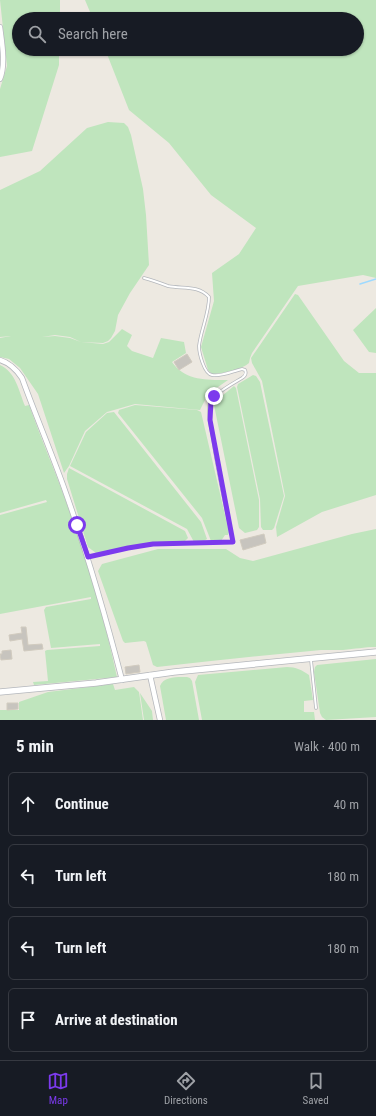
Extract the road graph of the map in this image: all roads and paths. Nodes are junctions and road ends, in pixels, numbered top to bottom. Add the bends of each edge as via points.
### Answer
1 (0, 27) edge
2 (0, 79) edge
3 (144, 278) dead end
4 (0, 360) edge
5 (88, 557) junction
6 (376, 652) edge
7 (310, 658) junction
8 (150, 675) junction
9 (122, 680) junction
10 (0, 692) edge
11 (316, 708) dead end
12 (160, 720) edge

1 - 2 street via 3,63
3 - 5 lane via 169,286 205,292 209,298 209,305 199,347 205,370 212,375 242,369 246,372 242,378 214,396 210,410 215,453 233,542 153,544
4 - 5 street via 18,371 22,378
5 - 9 street
6 - 7 street
7 - 8 street
7 - 11 lane
8 - 9 street
8 - 12 street
9 - 10 street

